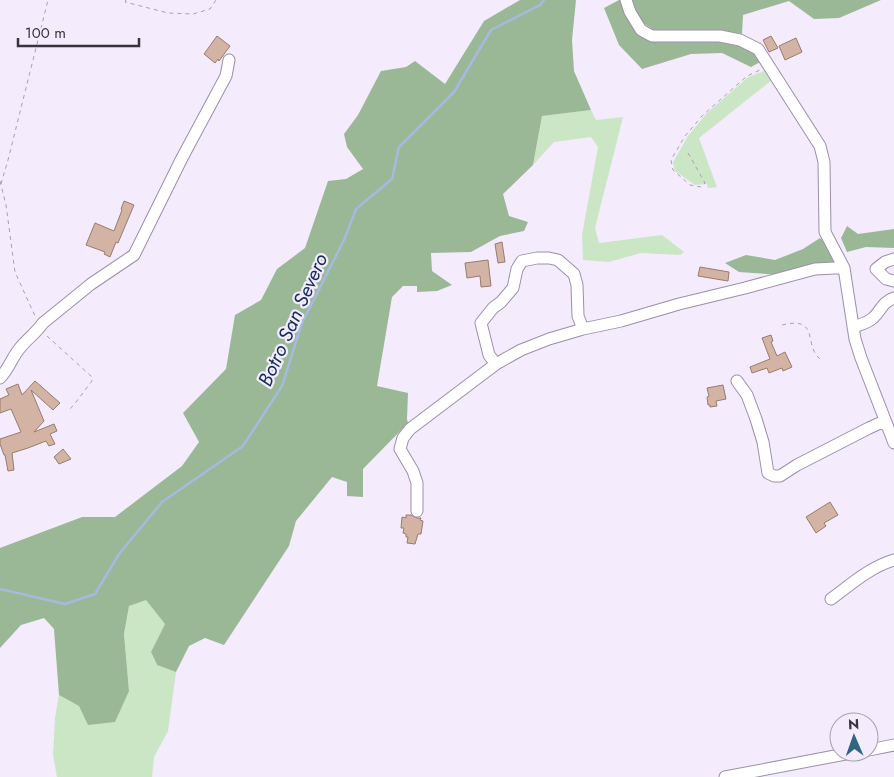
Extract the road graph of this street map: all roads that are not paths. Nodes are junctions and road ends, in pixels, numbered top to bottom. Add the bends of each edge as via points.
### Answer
1 (626, 0) edge
2 (230, 60) dead end
3 (894, 259) edge
4 (844, 268) junction
5 (894, 281) edge
6 (894, 298) edge
7 (853, 327) junction
8 (583, 329) junction
9 (496, 364) junction
10 (0, 378) edge
11 (737, 381) dead end
12 (887, 425) junction
13 (894, 443) edge
14 (417, 511) dead end
15 (894, 560) edge
16 (831, 599) dead end
17 (894, 745) edge
18 (879, 748) edge
19 (829, 757) edge
20 (725, 777) edge

1 - 4 street via 641,30 652,36 720,36 740,40 758,49 820,146 824,162 825,232
2 - 10 street via 226,76 134,255 91,284 41,326 19,349
3 - 5 street via 876,269 886,279
4 - 7 street
4 - 8 street via 815,270
6 - 7 street via 882,306 872,320
7 - 12 street via 861,358
8 - 9 street via 520,350
8 - 9 street via 578,316 574,274 558,260 537,258 522,261 512,288 481,322 489,355
9 - 14 street via 410,429 403,438 400,449 413,470 417,484
11 - 12 street via 747,395 756,419 768,473 774,476 780,476 880,423
12 - 13 street
15 - 16 street via 866,574
17 - 18 street
19 - 20 street

